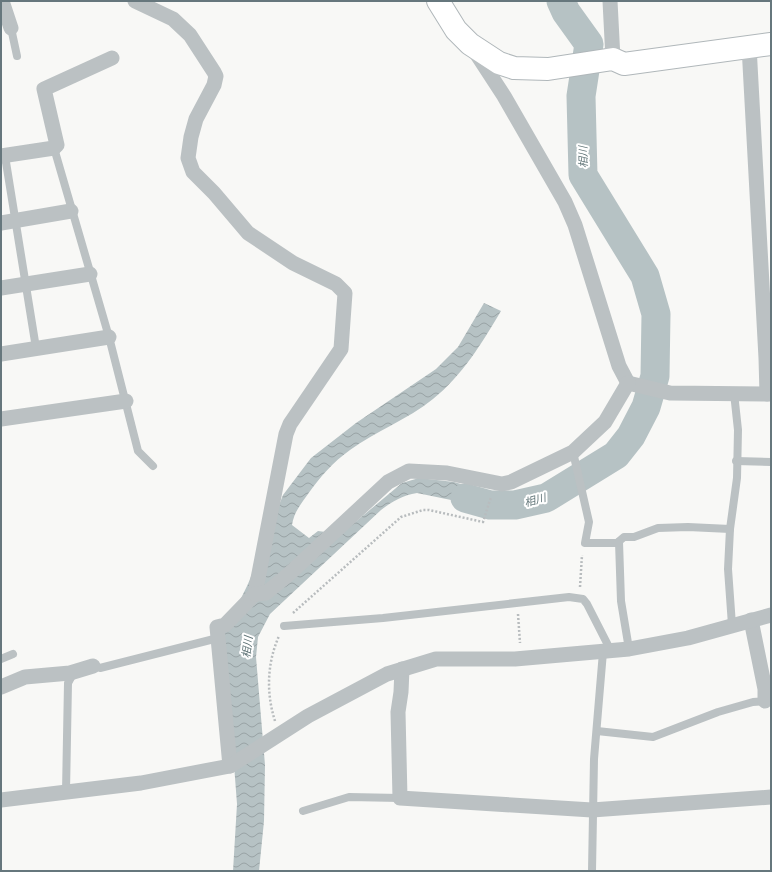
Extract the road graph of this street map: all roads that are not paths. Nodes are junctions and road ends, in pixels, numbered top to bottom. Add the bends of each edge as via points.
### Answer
1 (2, 1) edge
2 (135, 1) edge
3 (438, 1) edge
4 (610, 1) edge
5 (11, 28) joint
6 (470, 44) junction
7 (771, 44) edge
8 (750, 46) junction
9 (17, 56) dead end
10 (112, 58) dead end
11 (610, 60) junction
12 (54, 148) junction
13 (3, 156) edge
14 (71, 211) junction
15 (8, 221) edge
16 (90, 274) junction
17 (26, 284) junction
18 (1, 288) edge
19 (108, 337) junction
20 (36, 348) junction
21 (1, 354) edge
22 (769, 357) edge
23 (628, 383) junction
24 (734, 393) junction
25 (769, 394) edge
26 (126, 401) junction
27 (1, 420) edge
28 (573, 452) junction
29 (736, 461) junction
30 (771, 462) edge
31 (153, 466) dead end
32 (730, 529) junction
33 (619, 542) junction
34 (254, 594) junction
35 (771, 615) edge
36 (751, 620) junction
37 (732, 625) junction
38 (284, 626) road end
39 (218, 638) junction
40 (629, 649) junction
41 (607, 652) junction
42 (13, 654) dead end
43 (1, 659) edge
44 (93, 666) joint
45 (402, 669) junction
46 (74, 672) junction
47 (1, 687) edge
48 (768, 701) edge
49 (597, 731) junction
50 (230, 766) junction
51 (66, 792) junction
52 (771, 797) edge
53 (400, 798) junction
54 (1, 800) edge
55 (592, 810) junction
56 (303, 811) dead end
57 (592, 871) edge

1 - 5 street
2 - 34 street via 172,19 190,35 214,72 215,81 196,119 191,137 188,158 192,172 214,193 248,233 293,263 336,284 345,293 341,349 290,424 286,434
3 - 6 street via 456,30
4 - 11 street
5 - 9 lane
6 - 11 street via 499,63 514,68 548,69
6 - 23 street via 504,96 568,208 582,244 620,366
7 - 8 street
8 - 11 street via 624,64
8 - 22 street
10 - 12 street via 44,89 57,145
12 - 13 street
12 - 14 lane
13 - 15 lane
14 - 15 street
14 - 16 lane
15 - 17 lane
16 - 17 street
16 - 19 lane
17 - 18 street
17 - 20 lane
19 - 20 street
19 - 26 lane
20 - 21 street
22 - 25 street
23 - 24 street via 670,392
23 - 28 street via 605,422
24 - 25 street
24 - 29 lane via 738,430
26 - 27 street
26 - 31 lane via 138,451
28 - 33 lane via 589,522 585,542
28 - 34 street via 502,484 447,473 409,471 388,482 266,593
29 - 30 lane
29 - 32 lane via 737,478
32 - 33 lane via 658,528 634,537 624,537
32 - 37 lane via 728,569
33 - 40 lane via 620,601
34 - 39 street via 225,625 217,627
35 - 36 street
36 - 37 street
36 - 48 street
37 - 40 street via 688,638
38 - 41 lane via 383,618 569,596 582,599 591,610
39 - 44 lane via 100,668
39 - 50 street
40 - 41 street
41 - 45 street via 521,659 436,659
41 - 49 lane
42 - 43 lane
44 - 46 street
45 - 50 street via 387,674 308,716
45 - 53 street via 398,712
46 - 47 street via 55,676 25,677
46 - 51 lane via 68,683
48 - 49 lane via 753,702 718,712 653,737
49 - 55 lane
50 - 51 street via 141,783
51 - 54 street
52 - 55 street
53 - 55 street
53 - 56 lane via 349,797
55 - 57 lane

